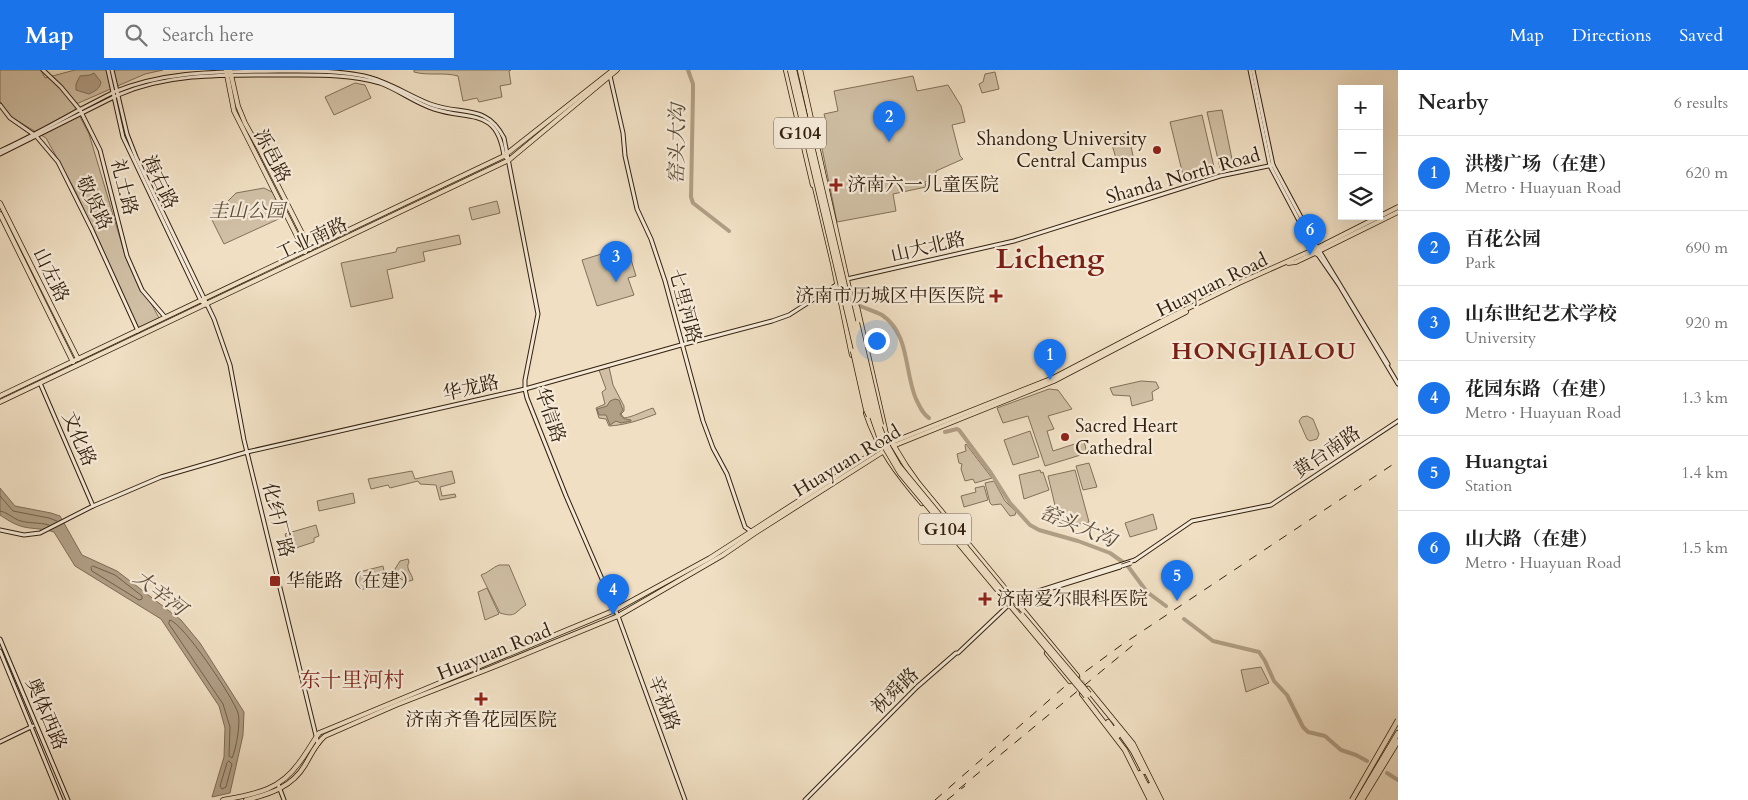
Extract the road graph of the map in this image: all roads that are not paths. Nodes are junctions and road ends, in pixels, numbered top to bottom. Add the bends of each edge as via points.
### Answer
1 (43, 70) edge
2 (110, 70) edge
3 (613, 70) edge
4 (617, 70) edge
5 (788, 70) edge
6 (797, 70) edge
7 (1252, 70) edge
8 (228, 72) edge
9 (610, 76) junction
10 (115, 94) junction
11 (0, 105) edge
12 (81, 112) junction
13 (35, 136) junction
14 (0, 152) edge
15 (506, 154) junction
16 (509, 160) junction
17 (1271, 166) junction
18 (816, 194) junction
19 (0, 203) edge
20 (1398, 207) edge
21 (1398, 212) edge
22 (0, 214) edge
23 (310, 249) junction
24 (1317, 250) junction
25 (305, 252) junction
26 (848, 278) junction
27 (837, 284) junction
28 (203, 300) junction
29 (206, 305) junction
30 (855, 307) junction
31 (166, 318) junction
32 (846, 323) junction
33 (138, 331) junction
34 (681, 345) junction
35 (75, 361) junction
36 (1398, 380) edge
37 (40, 383) junction
38 (1398, 384) edge
39 (525, 389) junction
40 (0, 396) edge
41 (0, 402) edge
42 (1398, 421) edge
43 (876, 428) junction
44 (885, 436) junction
45 (911, 437) junction
46 (892, 444) junction
47 (882, 450) junction
48 (247, 452) junction
49 (93, 506) junction
50 (0, 530) edge
51 (750, 531) junction
52 (756, 533) junction
53 (1014, 600) junction
54 (1008, 605) junction
55 (615, 610) junction
56 (618, 616) junction
57 (0, 639) edge
58 (0, 650) edge
59 (1077, 676) tunnel mouth
60 (1070, 681) dead end
61 (1088, 689) tunnel mouth
62 (1082, 693) tunnel mouth
63 (1398, 723) edge
64 (34, 725) junction
65 (1398, 735) edge
66 (316, 737) junction
67 (1398, 740) edge
68 (0, 742) edge
69 (318, 744) junction
70 (279, 787) junction
71 (61, 800) edge
72 (68, 800) edge
73 (223, 800) edge
74 (246, 800) edge
75 (284, 800) edge
76 (685, 800) edge
77 (805, 800) edge
78 (1155, 800) edge
79 (1352, 800) edge
80 (1360, 800) edge

1 - 12 main road, 礼士路
2 - 10 main road, 海右路
3 - 15 main road, 工业南路
4 - 9 main road, 工业南路
5 - 18 highway, G104, bridge
5 - 18 highway, G104
5 - 43 highway, bridge
6 - 26 highway, bridge
6 - 44 highway, bridge via 876,418
7 - 17 main road
8 - 10 main road via 174,75 135,84
8 - 15 main road via 333,75 381,84 433,109 487,120 496,129
8 - 23 main road, 泺邑路 via 245,123
8 - 25 main road, 泺邑路 via 234,110
9 - 16 main road, 工业南路
9 - 34 main road, 七里河路 via 637,209 652,239
10 - 12 main road
10 - 28 main road, 海右路 via 123,137
11 - 13 main road, 敬贤路 via 10,118
12 - 13 main road
12 - 31 main road, 礼士路 via 100,150 127,256 142,290
13 - 14 main road
13 - 33 main road, 敬贤路 via 58,162
15 - 16 main road
15 - 23 main road, 工业南路
16 - 29 main road, 工业南路
16 - 39 main road, 华信路 via 538,314
17 - 24 main road
17 - 26 main road, Shanda North Road via 1220,176 1011,242
18 - 27 highway, G104
19 - 35 main road, 山左路
20 - 24 main road, Huayuan Road
21 - 24 main road, Huayuan Road
22 - 35 main road, 山左路
23 - 25 main road, 工业南路
24 - 36 main road
24 - 38 main road
24 - 45 main road, Huayuan Road via 1166,319 1053,378
24 - 45 main road, Huayuan Road via 1241,284 1054,381
25 - 28 main road, 工业南路
26 - 27 main road, 华龙路
26 - 30 highway
27 - 32 highway, G104, bridge
27 - 34 main road, 华龙路 via 787,316
28 - 29 main road, 化纤厂路
28 - 31 main road, 工业南路
29 - 37 main road, 工业南路
29 - 48 main road, 化纤厂路 via 230,365
30 - 44 highway
30 - 44 highway, bridge
31 - 33 main road, 工业南路
32 - 43 highway, bridge via 866,409
32 - 47 highway, G104 via 868,410
33 - 35 main road, 工业南路
34 - 39 main road, 华龙路
34 - 51 main road, 七里河路 via 702,421 727,474 745,527
35 - 40 main road, 工业南路
37 - 41 main road, 工业南路
37 - 49 main road, 文化路
39 - 48 main road, 华龙路
39 - 55 main road, 华信路
42 - 53 main road, 黄台南路, bridge via 1271,505 1192,521 1135,560
43 - 78 highway, bridge via 900,473 1112,728
44 - 46 highway, G104
44 - 78 highway, bridge via 899,466 1116,727 1139,763
45 - 46 main road, Huayuan Road
46 - 47 main road, Huayuan Road
46 - 53 highway, G104 via 918,483
47 - 51 main road, Huayuan Road
47 - 52 main road, Huayuan Road
47 - 54 highway, G104 via 905,484
48 - 49 main road, 华龙路 via 161,477
48 - 66 main road, 化纤厂路
49 - 50 main road, 华龙路 via 40,533 24,535
51 - 52 main road
51 - 55 main road, Huayuan Road via 710,558
52 - 56 main road, Huayuan Road
53 - 54 main road, 祝舜路
53 - 59 highway, G104
54 - 60 highway, G104
54 - 77 main road, 祝舜路 via 917,688
55 - 56 main road, 华信路
55 - 66 main road, Huayuan Road via 356,716
56 - 69 main road, Huayuan Road via 396,705 325,736
56 - 76 main road, 辛祝路
57 - 64 main road, 奥体西路
58 - 64 main road, 奥体西路
61 - 78 highway via 1134,744
62 - 78 highway via 1125,750
63 - 79 highway, bridge
64 - 68 main road
64 - 71 main road, 奥体西路
64 - 72 main road, 奥体西路
65 - 80 highway
66 - 69 main road, 化纤厂路
66 - 70 main road
67 - 80 highway
69 - 70 main road via 293,780
70 - 73 main road
70 - 74 main road via 266,795
70 - 75 main road

